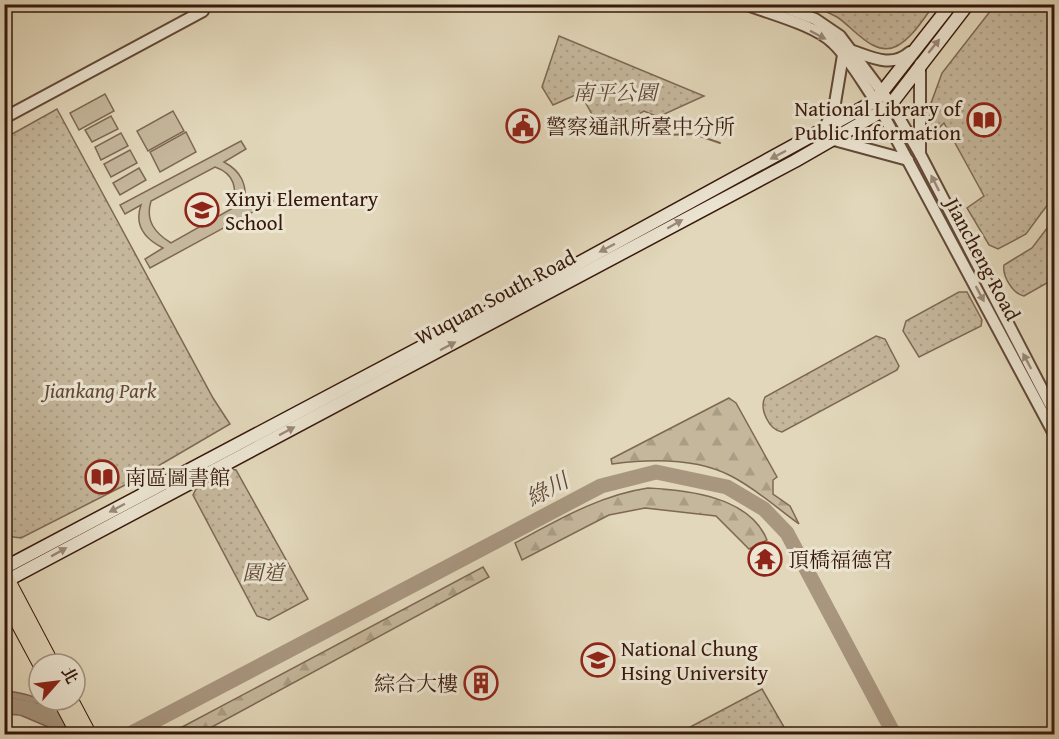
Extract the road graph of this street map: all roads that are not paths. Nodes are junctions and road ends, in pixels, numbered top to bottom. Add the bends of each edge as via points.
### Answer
1 (745, 4) edge
2 (776, 4) edge
3 (951, 4) edge
4 (968, 4) edge
5 (205, 7) edge
6 (924, 40) junction
7 (848, 53) junction
8 (920, 64) junction
9 (883, 102) junction
10 (4, 118) edge
11 (824, 131) junction
12 (834, 140) junction
13 (920, 154) junction
14 (908, 160) junction
15 (1054, 412) edge
16 (1054, 434) edge
17 (5, 576) edge
18 (4, 597) edge
19 (34, 652) edge
20 (46, 652) edge
21 (72, 712) edge
22 (84, 732) edge

1 -> 7 street via 816,32
2 - 7 street via 815,19 840,36
3 - 6 main road, Wuquan South Road
8 -> 4 main road, Wuquan South Road
5 - 10 street
6 - 7 street via 897,61
6 - 9 main road, Wuquan South Road
7 - 9 street
7 - 11 street via 834,109
8 - 9 main road, Wuquan South Road
8 - 13 street
9 - 11 main road, Wuquan South Road
9 - 12 main road, Wuquan South Road
9 - 13 street, Jiancheng Road
9 - 14 street, Jiancheng Road
11 -> 17 main road, Wuquan South Road
12 - 14 street
17 -> 12 main road, Wuquan South Road
15 -> 13 street, Jiancheng Road
14 -> 16 street, Jiancheng Road
17 - 20 main road
18 - 19 main road
21 - 22 main road

